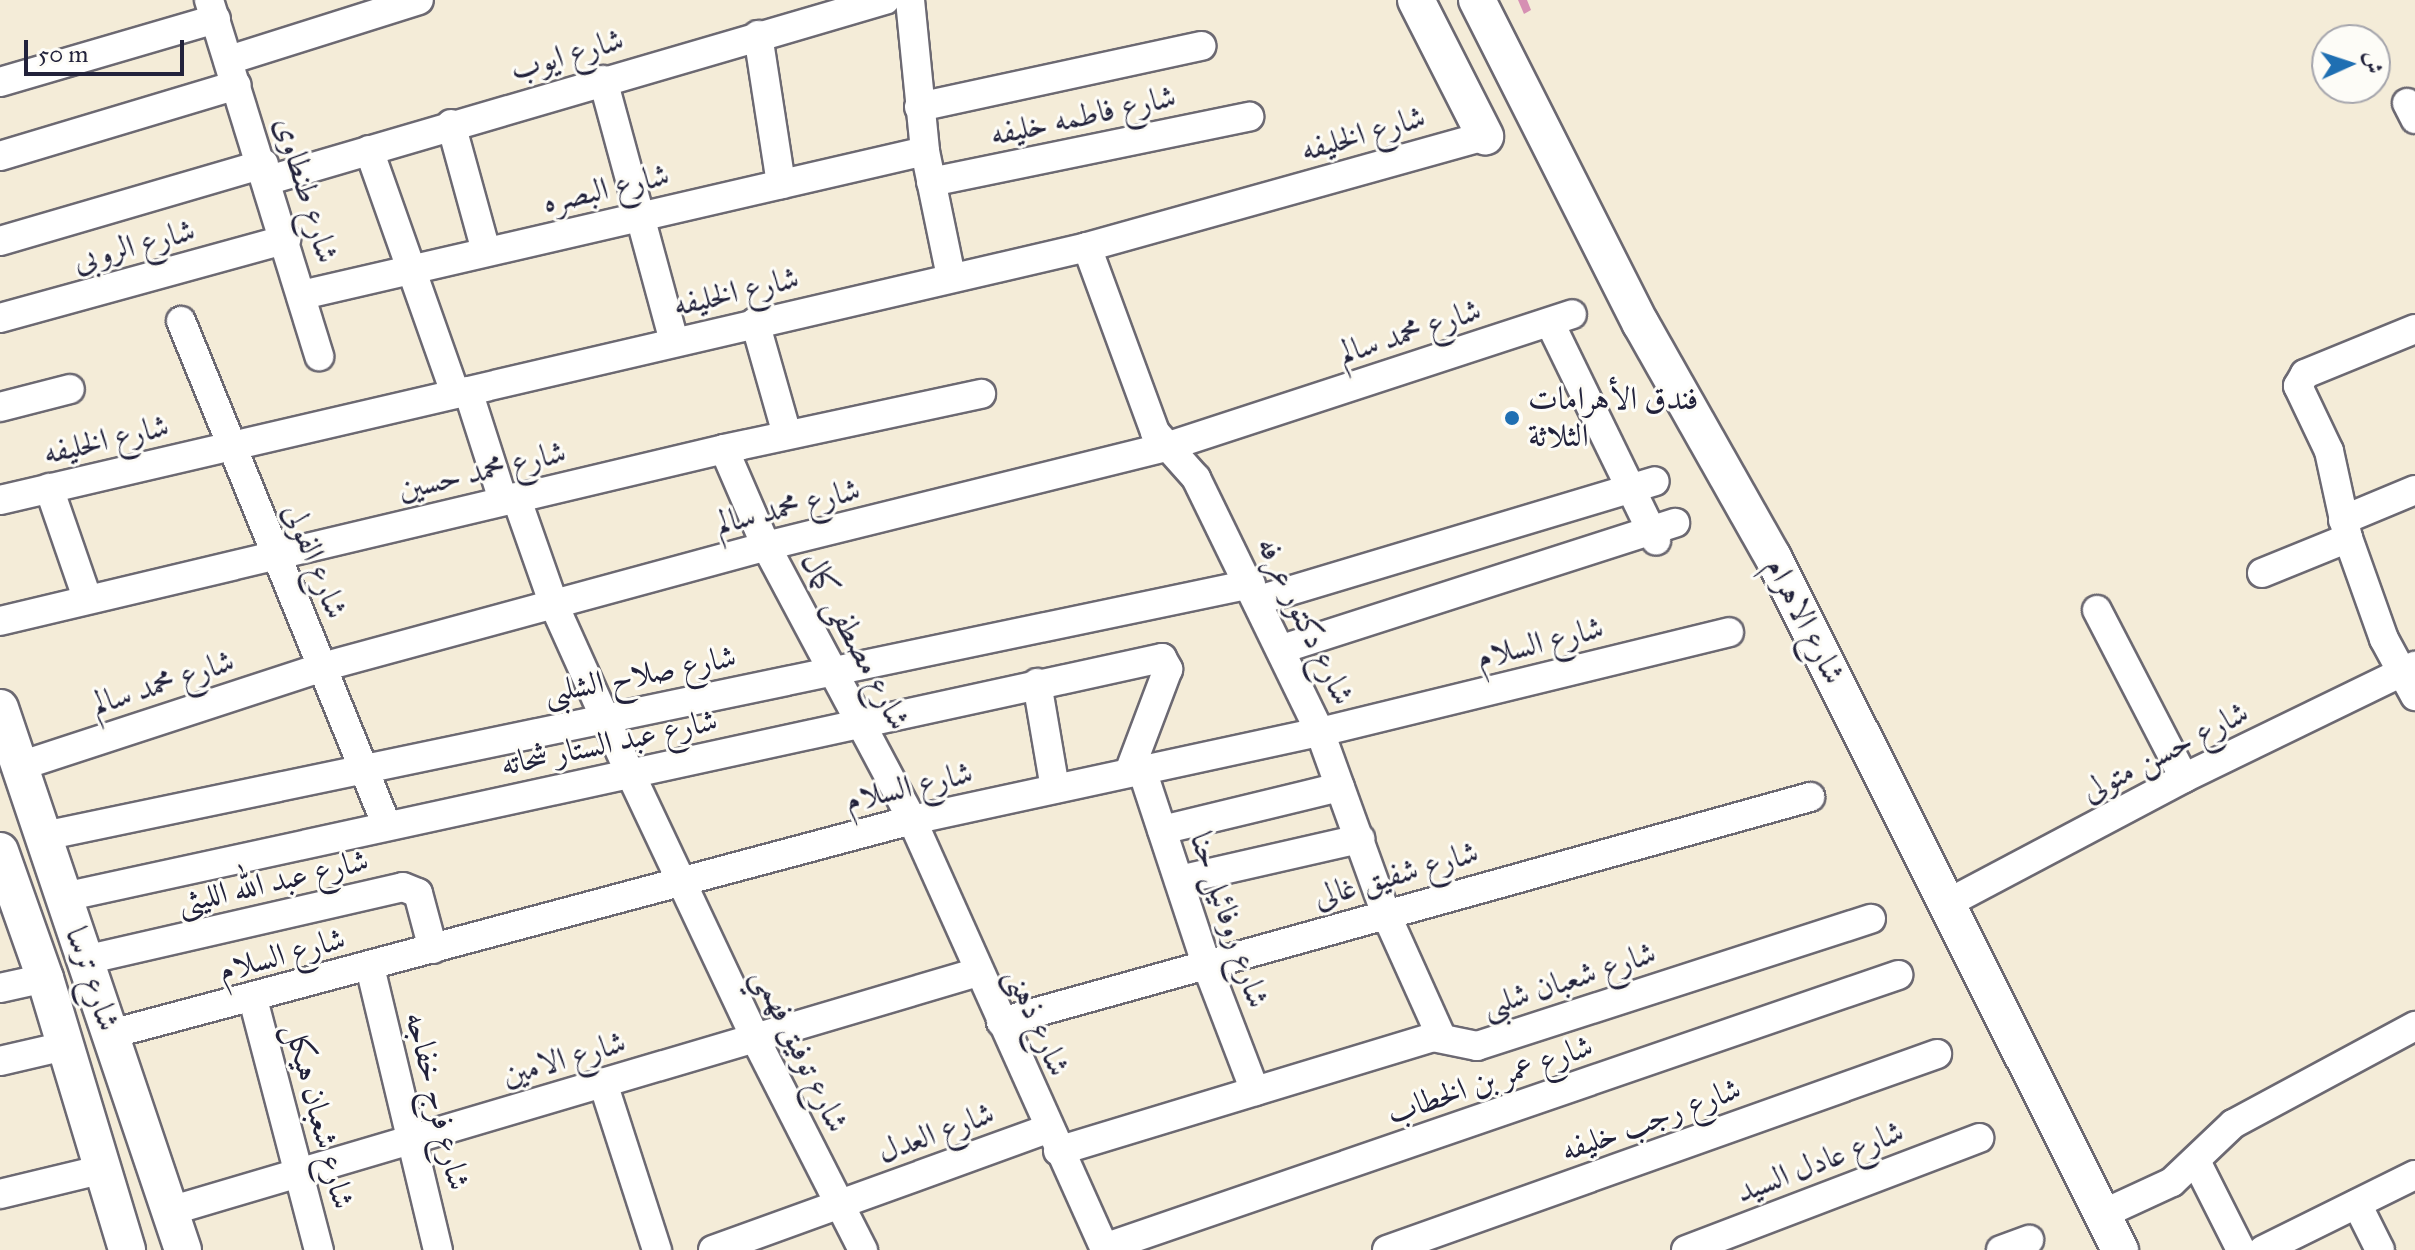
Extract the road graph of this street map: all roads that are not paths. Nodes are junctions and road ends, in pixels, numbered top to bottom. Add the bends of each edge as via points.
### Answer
1 (419, 0) edge
2 (885, 0) edge
3 (910, 0) edge
4 (1416, 0) edge
5 (1477, 0) edge
6 (368, 8) edge
7 (212, 10) edge
8 (758, 35) junction
9 (1201, 46) dead end
10 (233, 72) junction
11 (603, 80) junction
12 (0, 82) edge
13 (919, 107) junction
14 (1249, 117) dead end
15 (451, 124) junction
16 (1485, 136) joint
17 (369, 150) junction
18 (925, 151) junction
19 (0, 156) edge
20 (266, 172) junction
21 (931, 182) junction
22 (781, 184) junction
23 (640, 217) junction
24 (286, 239) junction
25 (0, 241) edge
26 (1087, 247) junction
27 (486, 251) junction
28 (408, 270) junction
29 (951, 276) junction
30 (302, 295) junction
31 (0, 318) edge
32 (181, 321) dead end
33 (755, 322) junction
34 (2415, 329) edge
35 (674, 342) junction
36 (319, 356) dead end
37 (70, 389) dead end
38 (462, 392) junction
39 (981, 394) dead end
40 (0, 407) edge
41 (787, 434) junction
42 (232, 445) junction
43 (1166, 447) junction
44 (724, 449) junction
45 (1644, 485) junction
46 (49, 488) junction
47 (2415, 490) edge
48 (510, 499) junction
49 (0, 500) edge
50 (2346, 529) junction
51 (766, 546) junction
52 (276, 554) junction
53 (2262, 573) dead end
54 (1255, 592) junction
55 (87, 598) junction
56 (554, 605) junction
57 (2097, 610) dead end
58 (0, 621) edge
59 (1729, 632) dead end
60 (1282, 649) junction
61 (322, 667) junction
62 (833, 671) junction
63 (2410, 678) edge
64 (1037, 683) junction
65 (1, 713) edge
66 (604, 715) junction
67 (862, 725) junction
68 (1320, 732) junction
69 (20, 766) junction
70 (363, 769) junction
71 (1135, 771) junction
72 (630, 773) junction
73 (2184, 778) junction
74 (1340, 787) junction
75 (1055, 788) junction
76 (1810, 797) dead end
77 (912, 820) junction
78 (387, 826) junction
79 (1162, 830) junction
80 (44, 836) junction
81 (1360, 839) junction
82 (0, 851) edge
83 (680, 879) junction
84 (1179, 880) junction
85 (9, 897) edge
86 (64, 897) junction
87 (1948, 903) junction
88 (1385, 912) junction
89 (1871, 919) dead end
90 (433, 949) junction
91 (85, 960) junction
92 (1207, 966) junction
93 (370, 967) junction
94 (978, 972) junction
95 (1898, 975) dead end
96 (45, 978) junction
97 (0, 988) edge
98 (253, 999) junction
99 (1001, 1022) junction
100 (2415, 1026) edge
101 (111, 1034) junction
102 (1441, 1036) junction
103 (755, 1038) junction
104 (65, 1046) junction
105 (1937, 1054) dead end
106 (0, 1061) edge
107 (603, 1083) junction
108 (1255, 1091) junction
109 (1979, 1138) dead end
110 (412, 1139) junction
111 (1052, 1140) junction
112 (2196, 1161) junction
113 (103, 1169) junction
114 (299, 1173) junction
115 (2415, 1175) edge
116 (0, 1194) edge
117 (2357, 1204) junction
118 (839, 1206) junction
119 (170, 1211) junction
120 (2105, 1213) junction
121 (2029, 1240) dead end
122 (1105, 1249) edge
123 (127, 1250) edge
124 (183, 1250) edge
125 (319, 1250) edge
126 (438, 1250) edge
127 (657, 1250) edge
128 (713, 1250) edge
129 (863, 1250) edge
130 (1387, 1250) edge
131 (1686, 1250) edge
132 (2001, 1250) edge
133 (2120, 1250) edge
134 (2241, 1250) edge
135 (2263, 1250) edge
136 (2380, 1250) edge

1 - 6 street
2 - 8 street, شارع ايوب
3 - 13 street
4 - 16 main road
5 - 87 main road, شارع الاهرام via 1641,324 1773,557
6 - 10 street
7 - 10 street, شارع طنطاوى
7 - 12 street
8 - 11 street, شارع ايوب
8 - 22 street
9 - 13 street
10 - 19 street
10 - 20 street, شارع طنطاوى
11 - 15 street, شارع ايوب
11 - 23 street
13 - 18 street
14 - 21 street, شارع فاطمه خليفه
15 - 17 street, شارع ايوب
15 - 27 street
16 - 26 street, شارع الخليفه
17 - 20 street, شارع ايوب
17 - 28 street, شارع توفيق فهمي
18 - 21 street
18 - 22 street, شارع البصره
20 - 24 street, شارع طنطاوى
20 - 25 street, شارع ايوب
21 - 29 street
22 - 23 street, شارع البصره
23 - 27 street, شارع البصره
23 - 35 street
24 - 30 street, شارع طنطاوى
24 - 31 street, شارع الروبى
26 - 29 street, شارع الخليفه
26 - 43 street, شارع دكتور عرفه via 1155,432
27 - 28 street, شارع البصره
28 - 30 street, شارع البصره
28 - 38 street, شارع توفيق فهمي
29 - 33 street, شارع الخليفه
30 - 36 street, شارع طنطاوى
32 - 42 street, شارع الفولى
33 - 35 street, شارع الخليفه
33 - 41 street
34 - 50 street via 2305,374 2298,386 2329,451
35 - 38 street, شارع الخليفه
37 - 40 street
38 - 42 street, شارع الخليفه
38 - 48 street, شارع توفيق فهمي
39 - 41 street, شارع محمد حسين
41 - 44 street, شارع محمد حسين
42 - 46 street, شارع الخليفه
42 - 52 street, شارع الفولى
43 - 45 street, شارع محمد سالم via 1561,318
43 - 51 street, شارع محمد سالم
43 - 54 street, شارع دكتور عرفه via 1196,478
44 - 48 street, شارع محمد حسين
44 - 51 street, شارع مصطفى كمال
45 - 54 street, شارع صلاح الشلبى
45 - 60 street via 1661,531
46 - 49 street, شارع الخليفه
46 - 55 street
47 - 50 street
48 - 52 street, شارع محمد حسين
48 - 56 street, شارع توفيق فهمي
50 - 53 street
50 - 63 street
51 - 56 street, شارع محمد سالم
51 - 62 street, شارع مصطفى كمال
52 - 55 street, شارع محمد حسين
52 - 61 street, شارع الفولى
54 - 60 street, شارع دكتور عرفه
54 - 62 street, شارع صلاح الشلبى
55 - 58 street, شارع محمد حسين
56 - 61 street, شارع محمد سالم
56 - 66 street, شارع توفيق فهمي
57 - 73 street
59 - 68 street, شارع السلام
60 - 68 street, شارع دكتور عرفه
61 - 69 street, شارع محمد سالم
61 - 70 street, شارع الفولى
62 - 66 street, شارع صلاح الشلبى
62 - 67 street, شارع مصطفى كمال
63 - 73 street, شارع حسن متولى
64 - 67 street, شارع عبد الستار شحاته
64 - 71 street, شارع عبد الستار شحاته via 1156,657 1166,661
64 - 75 street
65 - 69 main road, شارع ترسا
66 - 70 street, شارع صلاح الشلبى
66 - 72 street, شارع توفيق فهمي
67 - 72 street, شارع عبد الستار شحاته
67 - 77 street, شارع مصطفى كمال
68 - 71 street, شارع السلام
68 - 74 street, شارع دكتور عرفه
69 - 80 main road, شارع ترسا
70 - 78 street, شارع الفولى
70 - 80 street, شارع صلاح الشلبى
71 - 75 street, شارع السلام
71 - 79 street, شارع روفائيل حنا
72 - 78 street, شارع عبد الستار شحاته
72 - 83 street, شارع توفيق فهمي
73 - 87 street, شارع حسن متولى
74 - 79 street
74 - 81 street, شارع دكتور عرفه
75 - 77 street, شارع السلام
76 - 88 street, شارع شفيق غالى
77 - 83 street, شارع السلام
77 - 94 street, شارع ذهنى
78 - 86 street, شارع عبد الستار شحاته
79 - 84 street, شارع روفائيل حنا
80 - 86 main road, شارع ترسا
81 - 84 street
81 - 88 street, شارع دكتور عرفه
82 - 85 main road, شارع ترسا
83 - 90 street, شارع السلام
83 - 103 street, شارع توفيق فهمي
84 - 92 street, شارع روفائيل حنا
85 - 96 main road, شارع ترسا
86 - 91 main road, شارع ترسا
87 - 120 main road, شارع الاهرام
88 - 92 street, شارع شفيق غالى
88 - 102 street, شارع دكتور عرفه
89 - 102 street, شارع شعبان شلبى via 1477,1046 1460,1046
90 - 91 street, شارع عبد الله الليثى via 418,893 403,887
90 - 93 street, شارع السلام
91 - 101 main road, شارع ترسا
92 - 99 street, شارع شفيق غالى
92 - 108 street, شارع روفائيل حنا
93 - 98 street, شارع السلام
93 - 110 street, شارع فرج خفاجه
94 - 99 street, شارع ذهنى
94 - 103 street, شارع الامين
95 - 122 street, شارع عمر بن الخطاب
96 - 97 street
96 - 104 main road, شارع ترسا
98 - 101 street, شارع السلام
98 - 114 street, شارع شعبان هيكل
99 - 111 street, شارع ذهنى
100 - 112 street via 2233,1124
101 - 119 main road, شارع ترسا
102 - 108 street
103 - 107 street, شارع الامين
103 - 118 street, شارع توفيق فهمي
104 - 106 street
104 - 113 main road, شارع ترسا
105 - 130 street, شارع رجب خليفه
107 - 110 street, شارع الامين
107 - 127 street
108 - 111 street
109 - 131 street, شارع عادل السيد
110 - 114 street, شارع الامين
110 - 126 street, شارع فرج خفاجه
111 - 118 street, شارع العدل
111 - 122 street, شارع ذهنى
112 - 120 street via 2158,1190
112 - 134 street
113 - 116 street
113 - 123 main road, شارع ترسا
114 - 119 street, شارع الامين
114 - 125 street, شارع شعبان هيكل
115 - 117 street
117 - 135 street
117 - 136 street
118 - 128 street, شارع العدل
118 - 129 street, شارع توفيق فهمي
119 - 124 main road, شارع ترسا
120 - 133 main road, شارع الاهرام
121 - 132 street

